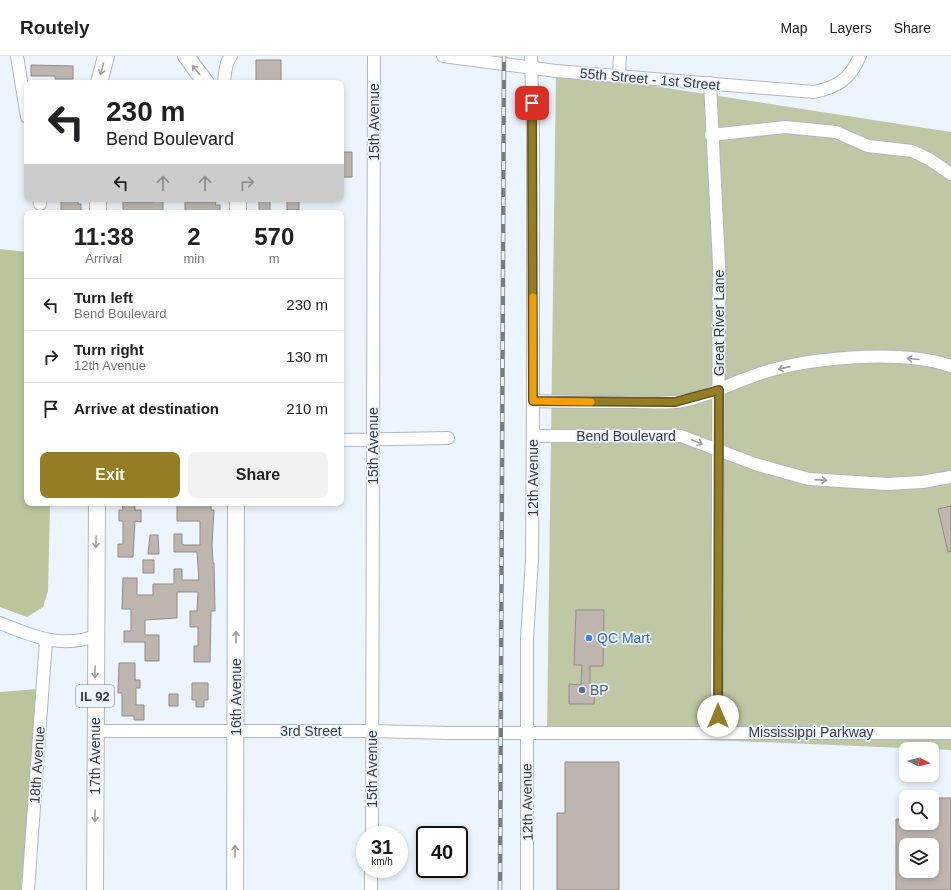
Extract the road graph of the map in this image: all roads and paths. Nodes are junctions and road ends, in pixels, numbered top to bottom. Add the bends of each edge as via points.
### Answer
1 (17, 56) edge
2 (106, 56) edge
3 (186, 56) edge
4 (231, 56) edge
5 (374, 56) edge
6 (443, 56) edge
7 (620, 56) edge
8 (860, 56) edge
9 (531, 61) edge
10 (619, 75) junction
11 (100, 80) edge
12 (204, 80) edge
13 (224, 80) edge
14 (710, 83) junction
15 (24, 99) edge
16 (711, 135) junction
17 (951, 174) edge
18 (951, 366) edge
19 (719, 390) junction
20 (533, 401) junction
21 (533, 436) junction
22 (448, 438) dead end
23 (344, 440) edge
24 (373, 440) junction
25 (719, 451) junction
26 (951, 477) edge
27 (97, 506) edge
28 (236, 506) edge
29 (0, 623) edge
30 (95, 636) junction
31 (46, 640) junction
32 (95, 731) junction
33 (236, 731) junction
34 (372, 731) junction
35 (717, 732) junction
36 (527, 733) junction
37 (951, 733) edge
38 (372, 826) edge
39 (371, 878) edge
40 (28, 890) edge
41 (95, 890) edge
42 (235, 890) edge
43 (371, 890) edge
44 (527, 890) edge

1 - 15 street
2 -> 11 main road
12 -> 3 main road
4 - 13 street
5 - 24 street, 15th Avenue
6 - 9 street, 55th Street - 1st Street
7 - 10 street
8 - 14 street, 55th Street - 1st Street via 841,83 814,92
9 - 10 street, 55th Street - 1st Street via 556,71
9 - 20 street, 12th Avenue
10 - 14 street, 55th Street - 1st Street
14 - 16 street, Great River Lane
16 - 17 street via 785,127 836,132 868,146 912,151
16 - 19 street, Great River Lane via 719,264
18 -> 19 street via 915,359 844,357 754,375
19 - 20 street via 675,402
19 - 25 street, Great River Lane
20 - 21 street, 12th Avenue
21 -> 25 street, Bend Boulevard via 681,436
21 - 36 street, 12th Avenue
22 - 24 street
23 - 24 street
24 - 34 street, 15th Avenue
25 -> 26 street, Bend Boulevard via 809,479 887,484
25 - 35 street, Great River Lane
27 -> 30 main road, 17th Avenue / IL 92
33 -> 28 main road, 16th Avenue
29 - 31 street
30 - 31 street via 72,642
30 -> 32 main road, 17th Avenue / IL 92
31 - 40 street, 18th Avenue
32 - 33 street, 3rd Street
32 -> 41 main road, 17th Avenue / IL 92
33 - 34 street, 3rd Street
42 -> 33 main road, 16th Avenue
34 - 36 street, 3rd Street
34 - 38 street, 15th Avenue
35 - 36 street, Mississippi Parkway
35 - 37 street, Mississippi Parkway
36 - 44 street, 12th Avenue
39 - 43 street

